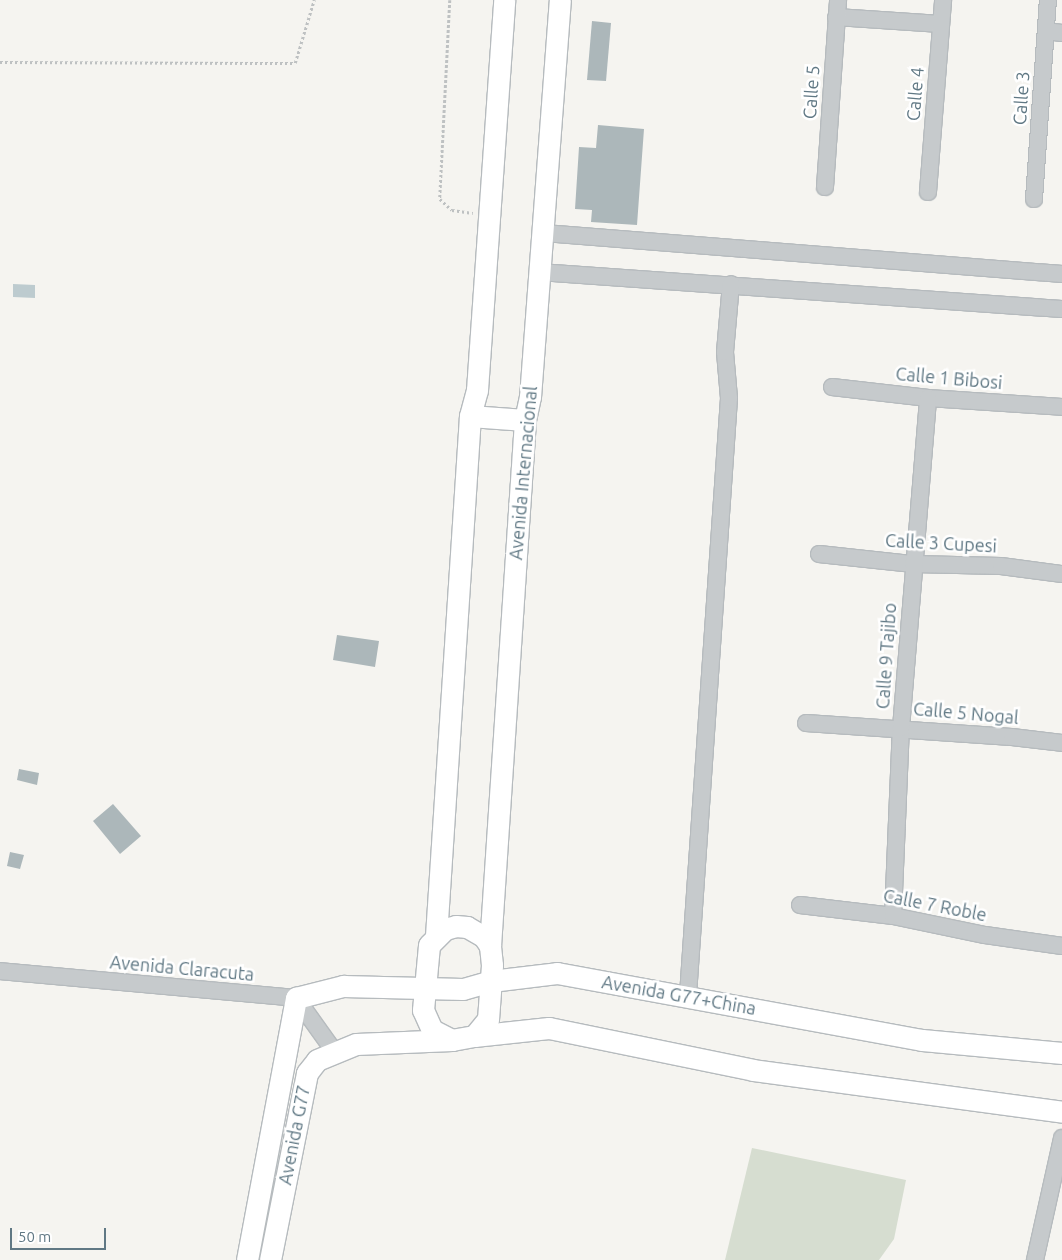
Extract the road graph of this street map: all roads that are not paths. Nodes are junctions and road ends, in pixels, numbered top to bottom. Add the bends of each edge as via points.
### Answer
1 (504, 0) edge
2 (560, 0) edge
3 (838, 0) edge
4 (943, 0) edge
5 (1048, 0) edge
6 (836, 17) junction
7 (941, 24) junction
8 (1054, 32) edge
9 (825, 187) dead end
10 (928, 192) dead end
11 (1034, 199) dead end
12 (544, 233) junction
13 (540, 272) junction
14 (1062, 274) edge
15 (731, 284) junction
16 (1062, 309) edge
17 (832, 387) dead end
18 (928, 398) junction
19 (1062, 407) edge
20 (470, 416) junction
21 (525, 420) junction
22 (819, 554) dead end
23 (913, 564) junction
24 (1062, 574) edge
25 (806, 723) dead end
26 (901, 728) junction
27 (1062, 743) edge
28 (800, 905) dead end
29 (894, 916) junction
30 (436, 936) junction
31 (490, 946) junction
32 (1062, 946) edge
33 (0, 971) edge
34 (492, 981) junction
35 (424, 989) junction
36 (688, 995) junction
37 (296, 998) junction
38 (474, 1036) junction
39 (452, 1040) junction
40 (334, 1052) junction
41 (1062, 1053) edge
42 (1062, 1112) edge
43 (1062, 1138) edge
44 (247, 1260) edge
45 (270, 1260) edge
46 (1035, 1260) edge

1 - 20 main road via 477,390
2 - 12 main road, Avenida Internacional
3 - 6 street, Calle 5
4 - 7 street, Calle 4
5 - 8 street, Calle 3
6 - 7 street
6 - 9 street, Calle 5
7 - 10 street, Calle 4
8 - 11 street, Calle 3
12 - 13 main road, Avenida Internacional
12 - 14 street
13 - 15 street
13 - 21 main road, Avenida Internacional via 530,397
15 - 16 street
15 - 36 street via 726,352 729,398
17 - 18 street, Calle 1 Bibosi
18 - 19 street, Calle 1 Bibosi
18 - 23 street, Calle 9 Tajibo
20 - 21 main road
20 - 30 main road
21 - 31 main road, Avenida Internacional
22 - 23 street, Calle 3 Cupesi
23 - 24 street, Calle 3 Cupesi via 1001,566
23 - 26 street, Calle 9 Tajibo
25 - 26 street, Calle 5 Nogal
26 - 27 street, Calle 5 Nogal
26 - 29 street, Calle 9 Tajibo
28 - 29 street, Calle 7 Roble
29 - 32 street, Calle 7 Roble via 985,935
30 - 31 main road via 456,926 467,927 476,931
30 - 35 main road via 426,956
31 - 34 main road
33 - 37 street, Avenida Claracuta
34 - 35 main road, Avenida G77+China via 463,989
34 - 36 main road, Avenida G77+China via 556,973
34 - 38 main road via 488,1019
35 - 37 main road, Avenida G77+China via 343,986
35 - 39 main road via 426,1021 441,1037
36 - 41 main road, Avenida G77+China via 922,1040
37 - 40 street
37 - 44 main road, Avenida G77
38 - 39 main road, Avenida G77
38 - 42 main road via 548,1028 753,1070
39 - 40 main road, Avenida G77 via 356,1044
40 - 45 main road, Avenida G77 via 318,1060 307,1073
43 - 46 street

